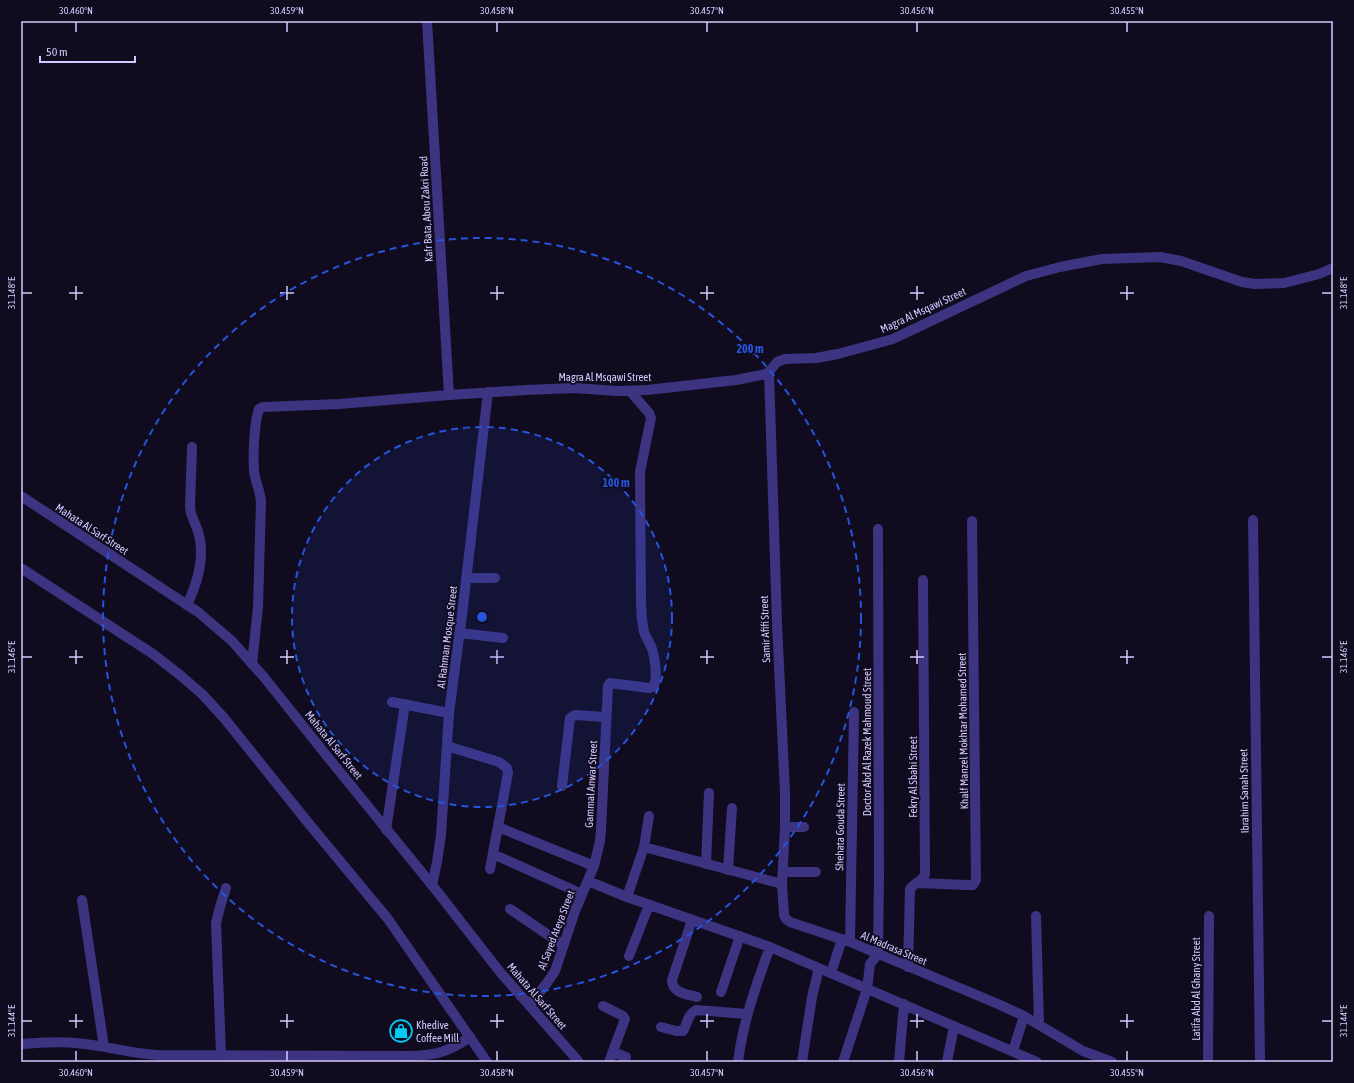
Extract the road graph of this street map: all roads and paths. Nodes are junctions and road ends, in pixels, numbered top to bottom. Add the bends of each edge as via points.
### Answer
1 (427, 21) edge
2 (1333, 268) edge
3 (769, 372) junction
4 (630, 391) junction
5 (488, 392) junction
6 (449, 395) junction
7 (192, 447) dead end
8 (21, 496) edge
9 (1253, 520) dead end
10 (972, 521) dead end
11 (878, 529) dead end
12 (21, 568) edge
13 (466, 578) junction
14 (495, 578) dead end
15 (923, 580) dead end
16 (187, 605) junction
17 (460, 633) junction
18 (503, 638) dead end
19 (252, 664) junction
20 (392, 702) dead end
21 (405, 704) junction
22 (854, 712) dead end
23 (449, 713) junction
24 (606, 717) junction
25 (447, 746) junction
26 (562, 786) dead end
27 (708, 794) dead end
28 (732, 808) dead end
29 (649, 816) dead end
30 (498, 827) junction
31 (785, 827) junction
32 (804, 827) dead end
33 (386, 830) junction
34 (644, 847) junction
35 (492, 854) junction
36 (706, 864) junction
37 (594, 866) junction
38 (490, 869) dead end
39 (728, 870) junction
40 (783, 872) junction
41 (816, 872) dead end
42 (588, 881) junction
43 (917, 882) junction
44 (432, 884) junction
45 (782, 884) junction
46 (226, 888) dead end
47 (582, 894) junction
48 (627, 897) junction
49 (82, 900) dead end
50 (650, 905) junction
51 (510, 908) dead end
52 (1036, 916) dead end
53 (1209, 916) dead end
54 (692, 920) junction
55 (740, 936) junction
56 (846, 941) junction
57 (563, 946) junction
58 (770, 947) junction
59 (878, 954) junction
60 (629, 956) dead end
61 (908, 967) junction
62 (819, 968) junction
63 (831, 973) junction
64 (867, 989) junction
65 (721, 992) dead end
66 (697, 997) dead end
67 (904, 1004) junction
68 (529, 1005) junction
69 (604, 1006) dead end
70 (747, 1014) junction
71 (1024, 1016) junction
72 (1039, 1024) junction
73 (954, 1026) junction
74 (661, 1027) dead end
75 (470, 1037) junction
76 (21, 1044) edge
77 (104, 1047) junction
78 (1013, 1051) junction
79 (612, 1052) junction
80 (221, 1054) junction
81 (626, 1057) dead end
82 (1026, 1060) edge
83 (487, 1062) edge
84 (579, 1062) edge
85 (609, 1062) edge
86 (738, 1062) edge
87 (802, 1062) edge
88 (843, 1062) edge
89 (899, 1062) edge
90 (947, 1062) edge
91 (1037, 1062) edge
92 (1112, 1062) edge
93 (1208, 1062) edge
94 (1260, 1062) edge

1 - 6 street, Kafr Bata, Abou Zakri Road
2 - 3 street, Magra Al Msqawi Street via 1296,280 1255,284 1160,257 1102,259 1026,276 893,339 838,354 785,359 778,362
3 - 4 street, Magra Al Msqawi Street via 736,380
3 - 31 street, Samir Afifi Street
4 - 5 street, Magra Al Msqawi Street via 574,388
4 - 24 street, Gammal Anwar Street via 651,418 640,472 641,603 642,621 655,664 656,683 650,688 610,683
5 - 6 street, Magra Al Msqawi Street
5 - 13 street, Al Rahman Mosque Street
6 - 19 street, Magra Al Msqawi Street via 339,404 278,405 259,409 256,420 254,472 261,501 258,607
7 - 16 street via 190,514 199,535 201,559 194,592
8 - 16 street, Mahata Al Sarf Street
9 - 94 street, Ibrahim Sanah Street
10 - 43 street, Khalf Manzel Mokhtar Mohamed Street via 977,877 975,883 970,885
11 - 59 street, Doctor Abd Al Razek Mahmoud Street
12 - 75 street via 153,654 202,694 388,919
13 - 14 street
13 - 17 street, Al Rahman Mosque Street
15 - 43 street, Fekry Al Sbahi Street via 925,874 922,880
16 - 19 street, Mahata Al Sarf Street via 232,641
17 - 18 street
17 - 23 street, Al Rahman Mosque Street
19 - 33 street, Mahata Al Sarf Street
20 - 21 street
21 - 23 street
21 - 33 street
22 - 56 street, Shehata Gouda Street
23 - 25 street, Al Rahman Mosque Street
24 - 26 street via 575,715 570,718
24 - 37 street, Gammal Anwar Street via 600,841
25 - 30 street via 499,762 507,768
25 - 44 street, Al Rahman Mosque Street via 442,835
27 - 36 street
28 - 39 street
29 - 34 street
30 - 35 street
30 - 37 street
31 - 32 street
31 - 40 street, Samir Afifi Street
33 - 44 street, Mahata Al Sarf Street
34 - 36 street
34 - 48 street
35 - 38 street
35 - 47 street
36 - 39 street
37 - 42 street, Gammal Anwar Street
39 - 45 street
40 - 41 street
40 - 45 street, Samir Afifi Street
42 - 47 street, Al Sayed Ateya Street
42 - 48 street
43 - 61 street, Fekry Al Sbahi Street via 912,885 909,896
44 - 68 street, Mahata Al Sarf Street
45 - 56 street, Al Madrasa Street via 782,910 786,919
46 - 80 street via 216,924
47 - 57 street, Al Sayed Ateya Street
48 - 50 street
49 - 77 street
50 - 54 street
50 - 60 street
51 - 57 street
52 - 72 street
53 - 93 street, Latifa Abd Al Ghany Street
54 - 55 street
54 - 66 street via 672,984 677,991
55 - 58 street
55 - 65 street
56 - 59 street, Al Madrasa Street
56 - 63 street, Shehata Gouda Street
57 - 68 street, Al Sayed Ateya Street via 554,971
58 - 62 street
58 - 70 street
59 - 61 street, Al Madrasa Street
59 - 64 street via 870,964
61 - 71 street, Al Madrasa Street
62 - 63 street
62 - 87 street
63 - 64 street
64 - 67 street
64 - 88 street
67 - 73 street
67 - 89 street
68 - 84 street, Mahata Al Sarf Street
69 - 79 street via 623,1016 624,1022
70 - 74 street via 696,1010 691,1012 685,1028 680,1032
70 - 86 street
71 - 72 street, Al Madrasa Street
71 - 78 street
72 - 92 street, Al Madrasa Street via 1083,1050
73 - 78 street
73 - 90 street
75 - 80 street via 450,1050 426,1055
75 - 83 street
76 - 77 street via 58,1041
77 - 80 street via 147,1054
78 - 82 street
79 - 81 street
79 - 85 street
82 - 91 street

